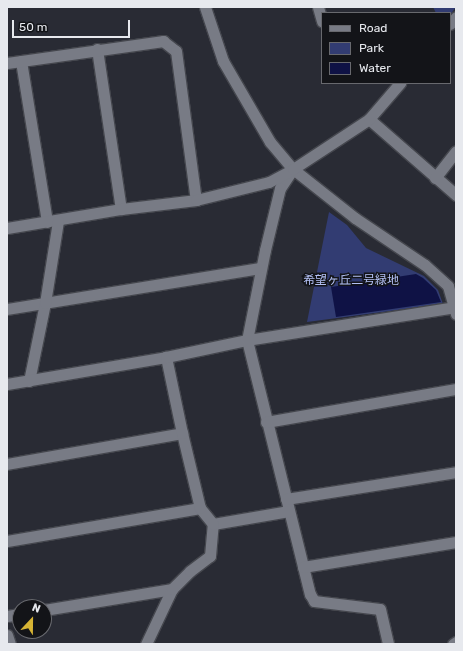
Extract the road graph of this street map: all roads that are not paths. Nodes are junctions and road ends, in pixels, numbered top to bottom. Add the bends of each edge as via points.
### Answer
1 (205, 7) edge
2 (318, 7) edge
3 (321, 18) edge
4 (97, 49) junction
5 (20, 60) junction
6 (7, 63) edge
7 (399, 84) edge
8 (369, 119) junction
9 (456, 152) edge
10 (293, 169) junction
11 (435, 178) junction
12 (456, 195) edge
13 (196, 200) junction
14 (121, 209) junction
15 (52, 221) junction
16 (7, 228) edge
17 (261, 268) junction
18 (45, 303) junction
19 (7, 309) edge
20 (456, 309) edge
21 (247, 340) junction
22 (166, 357) junction
23 (29, 381) junction
24 (7, 384) edge
25 (456, 389) edge
26 (266, 422) junction
27 (182, 433) junction
28 (7, 464) edge
29 (456, 472) edge
30 (286, 499) junction
31 (200, 508) junction
32 (289, 511) junction
33 (213, 524) junction
34 (7, 541) edge
35 (456, 542) edge
36 (303, 567) junction
37 (172, 589) junction
38 (52, 609) edge
39 (7, 635) edge
40 (456, 642) edge
41 (10, 644) edge
42 (146, 644) edge
43 (388, 644) edge
44 (453, 644) edge

1 - 10 street via 223,61 270,142
2 - 3 street
4 - 5 street
4 - 13 street via 163,41 176,51
4 - 14 street
5 - 6 street
5 - 15 street
7 - 8 street
8 - 10 street
8 - 11 street
9 - 11 street
10 - 13 street via 269,182
10 - 17 street via 280,188
10 - 20 street via 355,218 424,265 448,286
11 - 12 street
13 - 14 street
14 - 15 street
15 - 16 street
15 - 18 street
17 - 18 street
17 - 21 street
18 - 19 street
18 - 23 street
20 - 21 street
21 - 22 street
21 - 26 street
22 - 23 street
22 - 27 street
23 - 24 street
25 - 26 street
26 - 30 street
27 - 28 street
27 - 31 street
29 - 30 street
30 - 32 street
31 - 33 street
31 - 34 street
32 - 33 street
32 - 36 street
33 - 37 street via 210,556
35 - 36 street
36 - 43 street via 314,601 380,609
37 - 38 street
37 - 42 street
39 - 41 street
40 - 44 street

